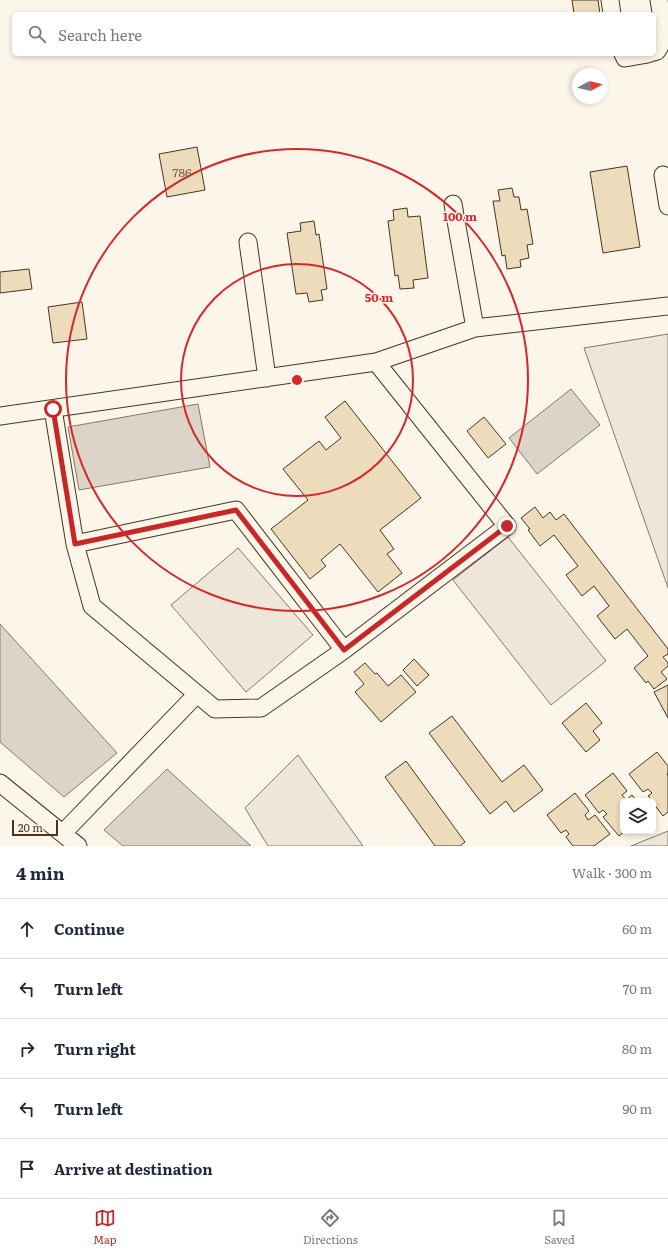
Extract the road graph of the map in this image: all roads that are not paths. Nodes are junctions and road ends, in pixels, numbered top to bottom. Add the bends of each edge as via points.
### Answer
1 (610, 0) edge
2 (659, 0) edge
3 (612, 12) edge
4 (656, 51) edge
5 (624, 56) edge
6 (637, 56) edge
7 (663, 175) dead end
8 (453, 204) dead end
9 (668, 206) edge
10 (248, 242) dead end
11 (668, 306) edge
12 (475, 328) junction
13 (376, 362) junction
14 (268, 378) junction
15 (53, 409) junction
16 (0, 416) edge
17 (75, 544) junction
18 (344, 650) junction
19 (197, 694) junction
20 (0, 782) edge
21 (63, 834) junction
22 (78, 846) edge

1 - 3 street
2 - 4 street via 665,37
5 - 6 street
7 - 9 street
8 - 12 street
10 - 14 street
11 - 12 street
12 - 13 street
13 - 14 street
13 - 18 street via 507,526
14 - 15 street
15 - 16 street
15 - 17 street
17 - 18 street via 236,510
17 - 19 street via 92,606
18 - 19 street via 261,708 215,709
19 - 21 street
20 - 21 street
21 - 22 street

